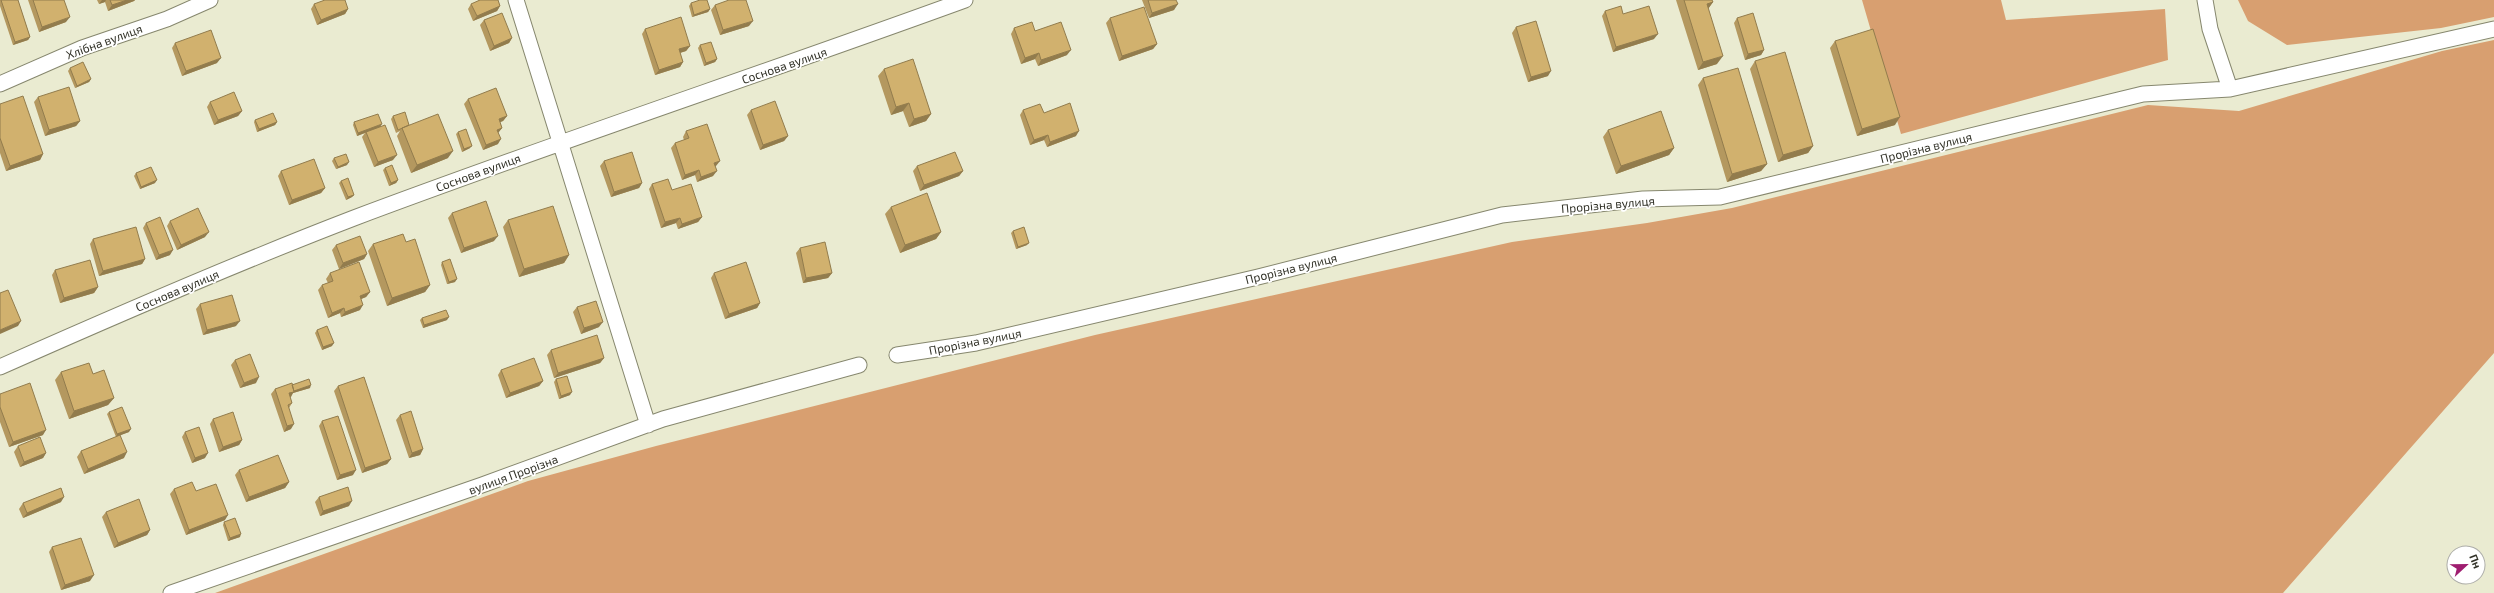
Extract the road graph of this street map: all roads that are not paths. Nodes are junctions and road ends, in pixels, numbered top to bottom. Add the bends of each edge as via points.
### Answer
1 (210, 0) edge
2 (516, 0) edge
3 (965, 0) edge
4 (2204, 0) edge
5 (2494, 29) edge
6 (0, 84) edge
7 (2230, 89) junction
8 (561, 142) junction
9 (897, 355) dead end
10 (859, 365) dead end
11 (0, 366) edge
12 (648, 425) junction
13 (171, 593) edge

1 - 6 street, Хлібна вулиця via 166,19 82,48
2 - 8 street
3 - 8 street, Соснова вулиця via 789,64
4 - 7 street via 2210,29
5 - 7 street, Прорізна вулиця
7 - 9 street, Прорізна вулиця via 2143,94 1720,197 1643,199 1502,215 1258,277 976,343
8 - 11 street, Соснова вулиця via 352,219 195,282
8 - 12 street
10 - 12 street, вулиця Прорізна
12 - 13 street, вулиця Прорізна

